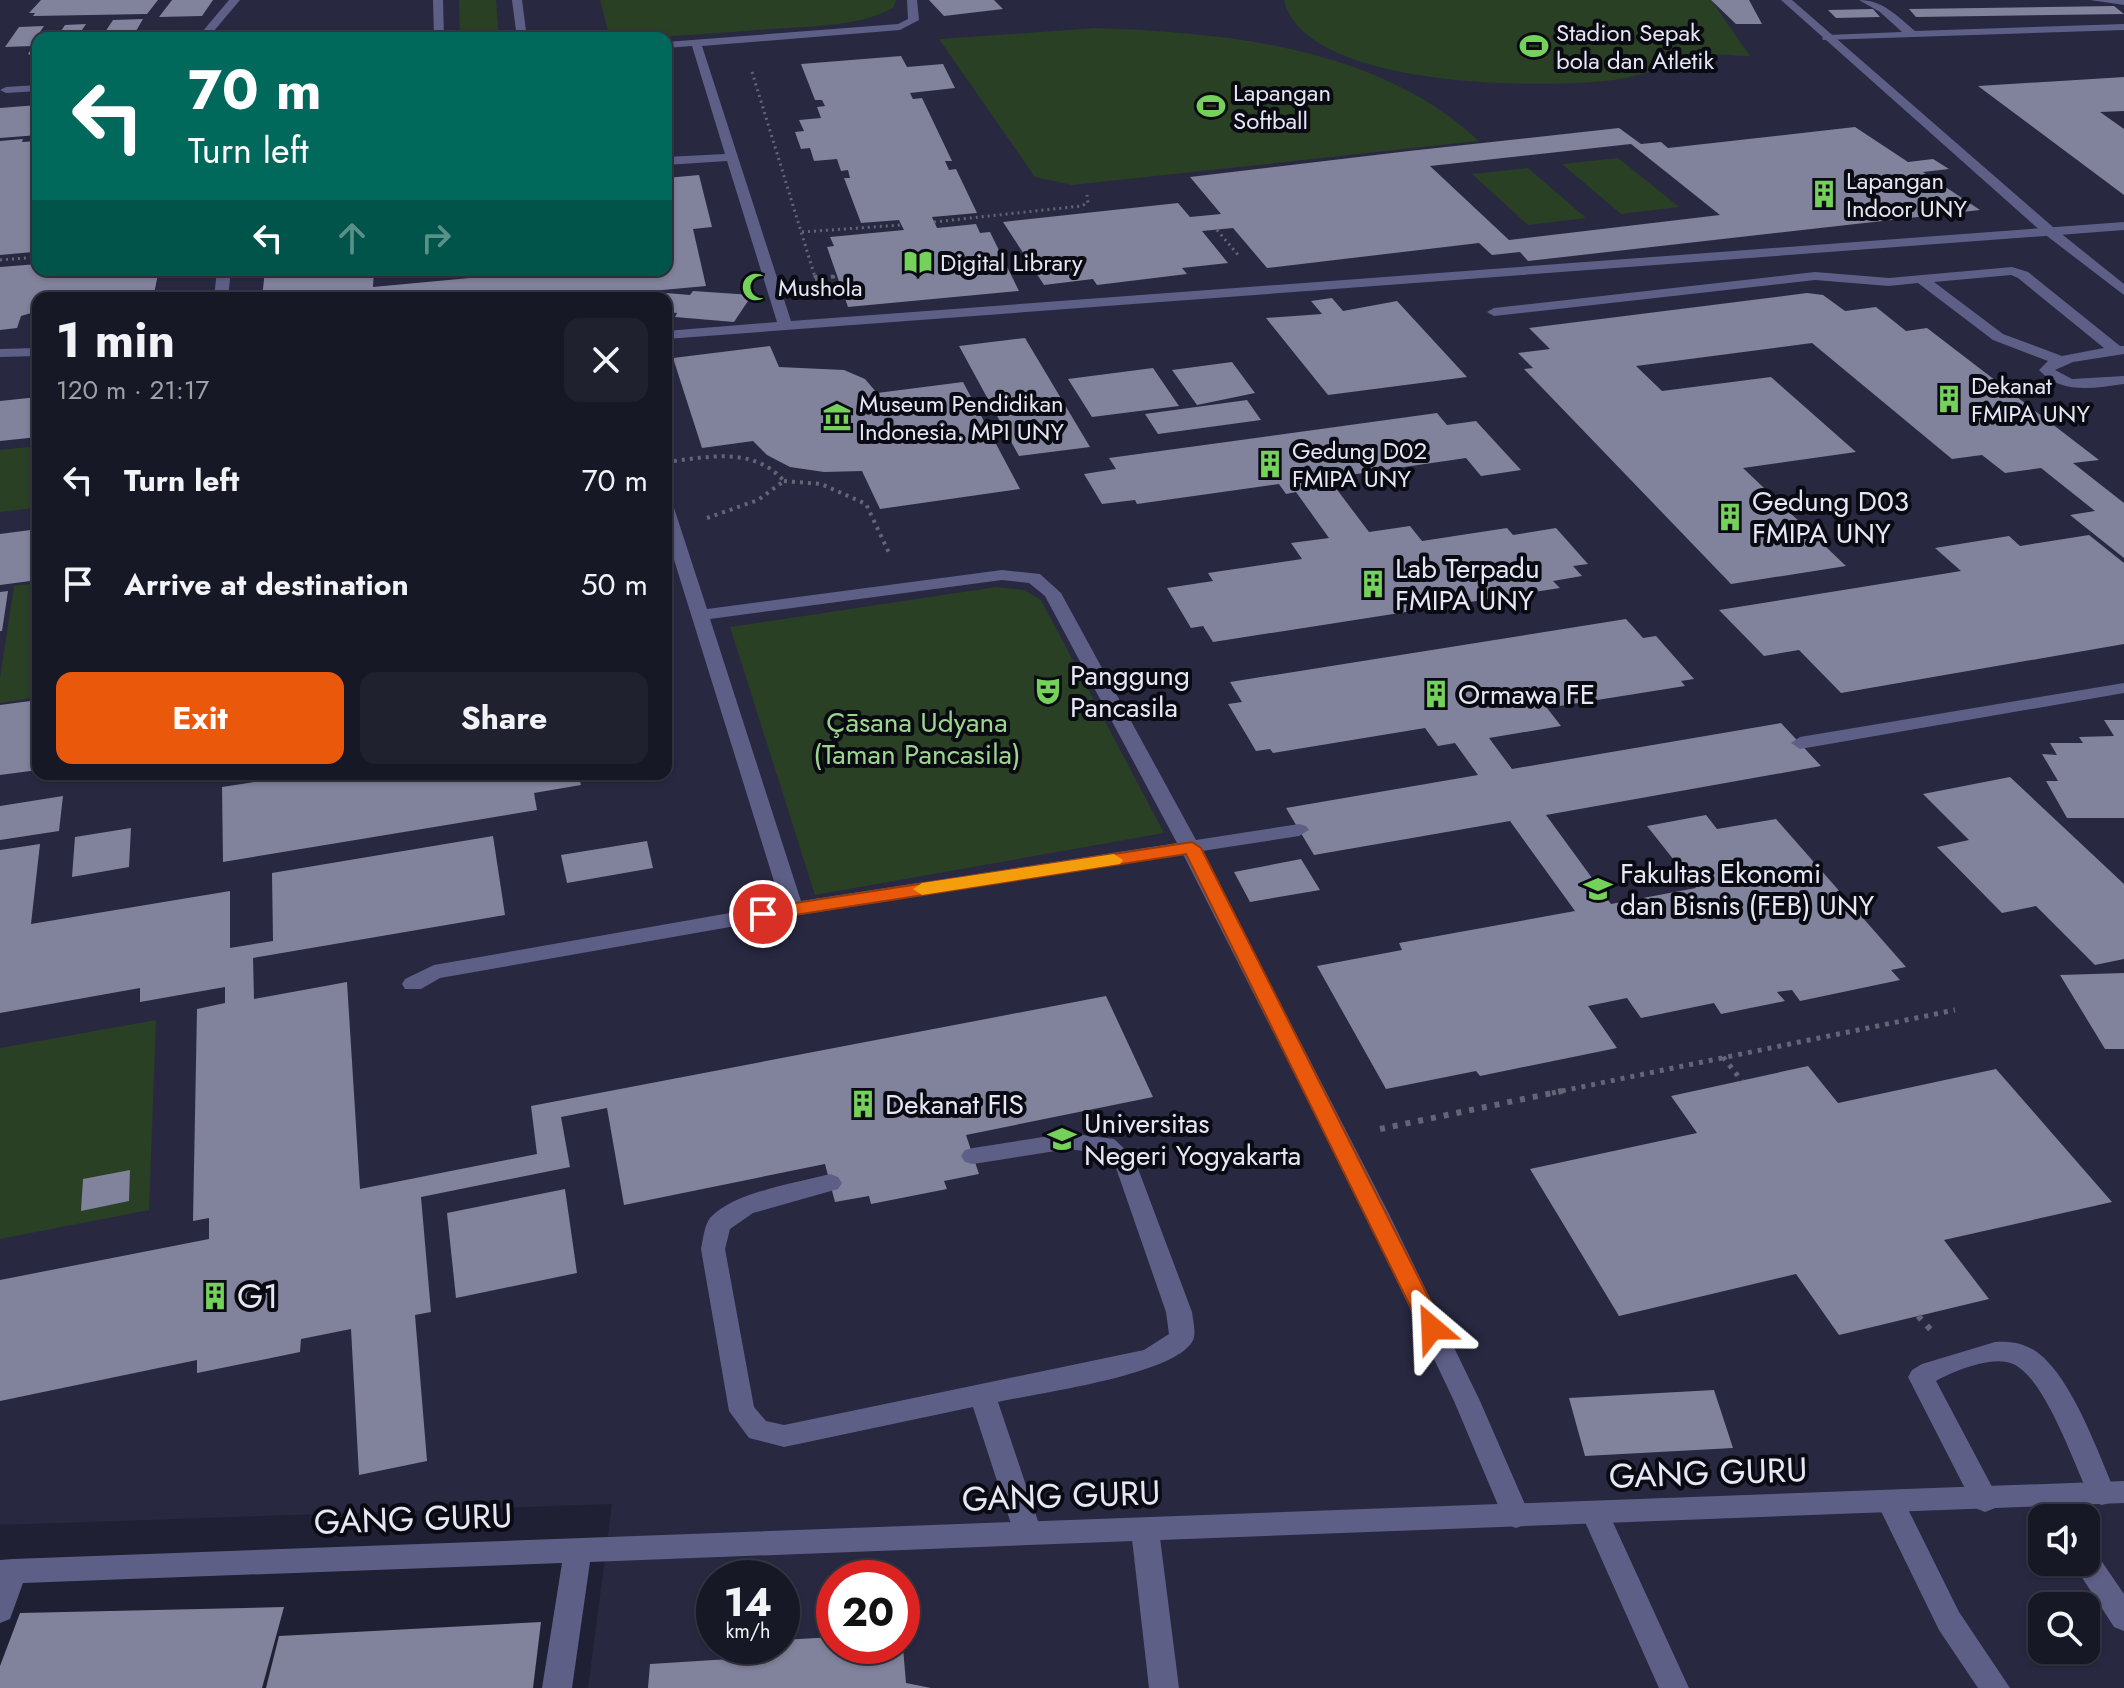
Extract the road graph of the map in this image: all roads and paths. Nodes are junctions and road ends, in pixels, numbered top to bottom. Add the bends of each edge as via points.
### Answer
1 (235, 0) edge
2 (438, 0) edge
3 (517, 0) edge
4 (912, 0) edge
5 (1786, 0) edge
6 (1864, 0) edge
7 (2095, 0) edge
8 (2124, 2) edge
9 (2124, 27) edge
10 (207, 32) edge
11 (439, 32) edge
12 (521, 32) edge
13 (1911, 34) junction
14 (1827, 38) junction
15 (742, 39) junction
16 (696, 43) junction
17 (672, 45) edge
18 (32, 88) edge
19 (6, 90) dead end
20 (732, 157) junction
21 (672, 161) edge
22 (1087, 195) dead end
23 (934, 222) dead end
24 (901, 225) dead end
25 (2124, 226) edge
26 (2048, 230) junction
27 (802, 232) junction
28 (32, 257) edge
29 (0, 260) edge
30 (1633, 262) junction
31 (1921, 279) junction
32 (2124, 291) edge
33 (1664, 292) junction
34 (1494, 312) dead end
35 (830, 323) junction
36 (785, 326) junction
37 (672, 335) edge
38 (2120, 350) edge
39 (32, 352) edge
40 (0, 353) edge
41 (2060, 360) junction
42 (2124, 380) edge
43 (672, 462) edge
44 (784, 481) junction
45 (672, 532) joint
46 (906, 588) junction
47 (698, 615) junction
48 (2124, 688) edge
49 (1800, 743) dead end
50 (1299, 830) dead end
51 (1192, 848) junction
52 (793, 909) junction
53 (413, 984) dead end
54 (1955, 1010) dead end
55 (1723, 1057) junction
56 (1742, 1081) dead end
57 (1340, 1138) junction
58 (973, 1156) dead end
59 (830, 1183) dead end
60 (983, 1396) junction
61 (2113, 1493) edge
62 (1985, 1500) junction
63 (1891, 1503) junction
64 (2071, 1504) edge
65 (2028, 1505) edge
66 (1595, 1513) junction
67 (1516, 1516) junction
68 (1145, 1530) junction
69 (1028, 1533) junction
70 (578, 1549) junction
71 (6, 1572) edge
72 (2096, 1576) edge
73 (0, 1610) edge
74 (2124, 1618) edge
75 (557, 1688) edge
76 (1164, 1688) edge
77 (1674, 1688) edge
78 (1995, 1688) edge

1 - 10 street
2 - 11 street
3 - 12 street
4 - 15 street via 914,20 900,27
5 - 14 street
6 - 13 street
7 - 8 street
9 - 13 street
13 - 14 street
14 - 26 street
15 - 16 street
15 - 27 path
16 - 17 street
16 - 20 street
18 - 19 street
20 - 21 street
20 - 36 street
22 - 23 path via 1088,203 1081,206
24 - 27 path
25 - 26 street
26 - 30 street
26 - 32 street
27 - 35 path
28 - 29 path
30 - 33 street
30 - 35 street
31 - 33 street via 1815,276
31 - 38 street via 2012,271
31 - 41 street via 1998,337
33 - 34 street
35 - 36 street
36 - 37 street
38 - 41 street
39 - 40 street
41 - 42 street via 2046,370 2060,381
43 - 44 path via 760,460
44 - 45 path via 753,503
44 - 46 path via 821,484 866,504
45 - 47 street
46 - 47 street
46 - 51 street via 1002,575 1034,578 1052,593
47 - 52 street
48 - 49 street
50 - 51 street
51 - 52 street
51 - 57 street
52 - 53 street via 434,972
54 - 55 path
55 - 56 path
55 - 57 path
57 - 67 street via 1485,1436
58 - 60 street via 1068,1141 1106,1145 1126,1164 1179,1312 1182,1338 1151,1359
59 - 60 street via 745,1206 719,1224 713,1249 742,1411 758,1430 784,1436
60 - 69 street
61 - 62 street via 2032,1364 2018,1353 1999,1352 1921,1377
61 - 64 street, GANG GURU
62 - 63 street, GANG GURU
62 - 65 street, GANG GURU
63 - 66 street, GANG GURU
63 - 78 street via 1949,1621
66 - 67 street, GANG GURU
66 - 77 street
67 - 68 street, GANG GURU
68 - 69 street, GANG GURU
68 - 76 street
69 - 70 street, GANG GURU
70 - 71 street, GANG GURU
70 - 75 street
71 - 73 street
72 - 74 street

